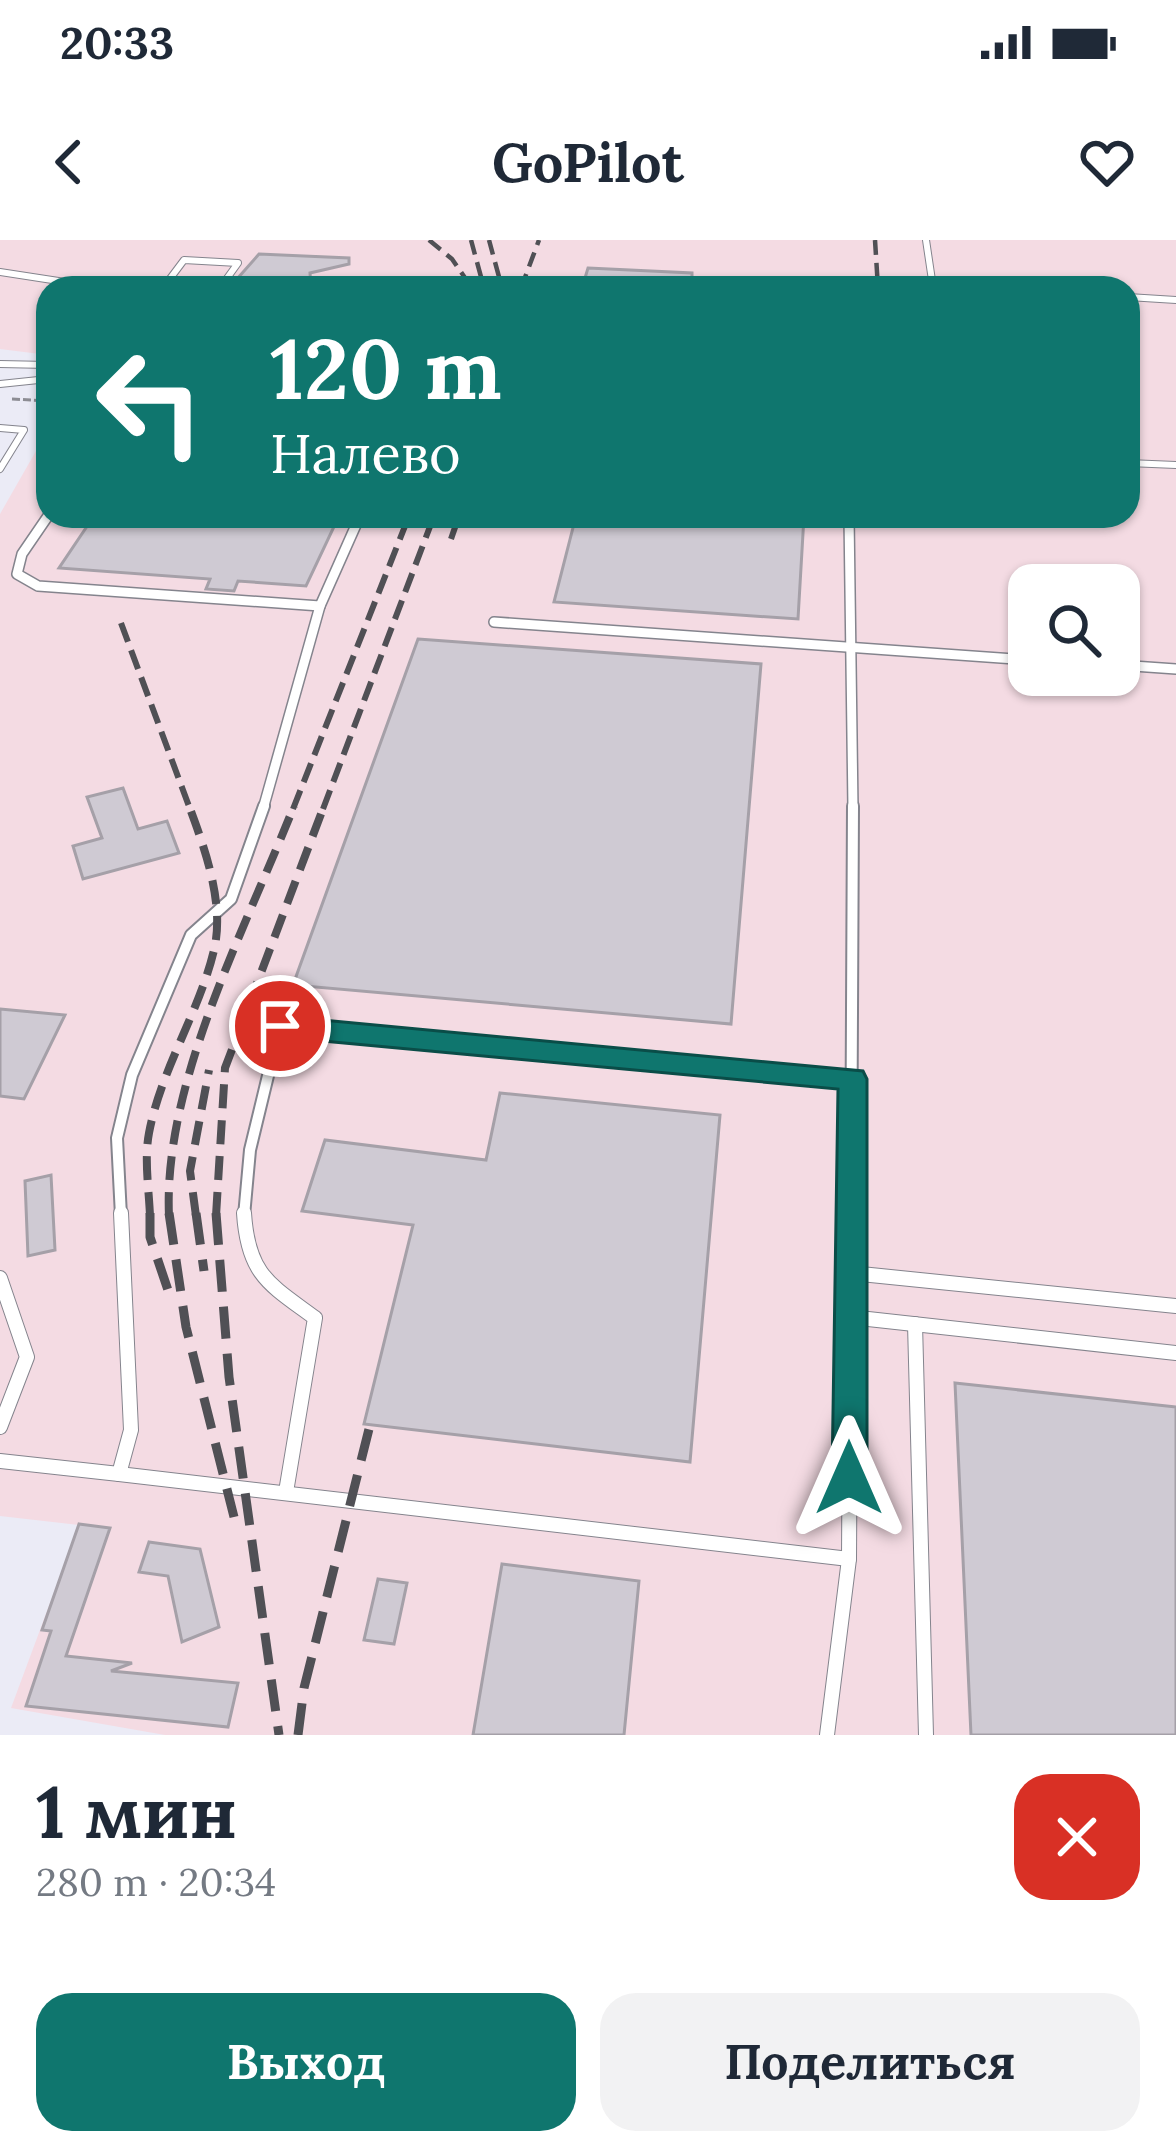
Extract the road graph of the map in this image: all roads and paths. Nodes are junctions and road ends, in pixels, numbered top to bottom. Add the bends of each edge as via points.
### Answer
1 (926, 240) edge
2 (0, 272) edge
3 (172, 276) edge
4 (229, 276) edge
5 (932, 276) edge
6 (36, 278) edge
7 (1140, 298) edge
8 (1176, 299) edge
9 (0, 364) edge
10 (36, 364) edge
11 (36, 380) edge
12 (0, 384) edge
13 (0, 400) edge
14 (36, 401) edge
15 (0, 428) edge
16 (1140, 464) edge
17 (1176, 465) edge
18 (0, 469) edge
19 (40, 528) edge
20 (355, 528) edge
21 (849, 528) edge
22 (320, 606) junction
23 (494, 622) dead end
24 (854, 649) junction
25 (1008, 659) edge
26 (1140, 666) edge
27 (1176, 669) edge
28 (853, 1079) junction
29 (851, 1273) junction
30 (0, 1278) edge
31 (1176, 1306) edge
32 (850, 1317) junction
33 (915, 1324) junction
34 (1176, 1353) edge
35 (0, 1427) edge
36 (0, 1461) edge
37 (118, 1474) junction
38 (286, 1492) junction
39 (849, 1558) junction
40 (827, 1735) edge
41 (926, 1735) edge

1 - 5 lane
2 - 6 lane
3 - 4 lane via 184,260 238,263
7 - 8 lane
9 - 10 lane
11 - 12 lane
13 - 14 path
15 - 18 lane via 24,430
16 - 17 lane
19 - 22 lane via 17,574 38,586
20 - 22 lane
21 - 24 lane
22 - 37 lane via 255,839 231,899 191,935 132,1075 117,1138 131,1430
23 - 24 lane
24 - 25 lane
24 - 28 lane
26 - 27 lane
28 - 29 lane
28 - 38 lane via 280,1026 242,1212 258,1273 315,1318
29 - 31 lane
29 - 32 lane
30 - 35 lane via 27,1357
32 - 33 lane
32 - 39 lane
33 - 34 lane
33 - 41 lane
36 - 37 lane
37 - 38 lane
38 - 39 lane
39 - 40 lane

